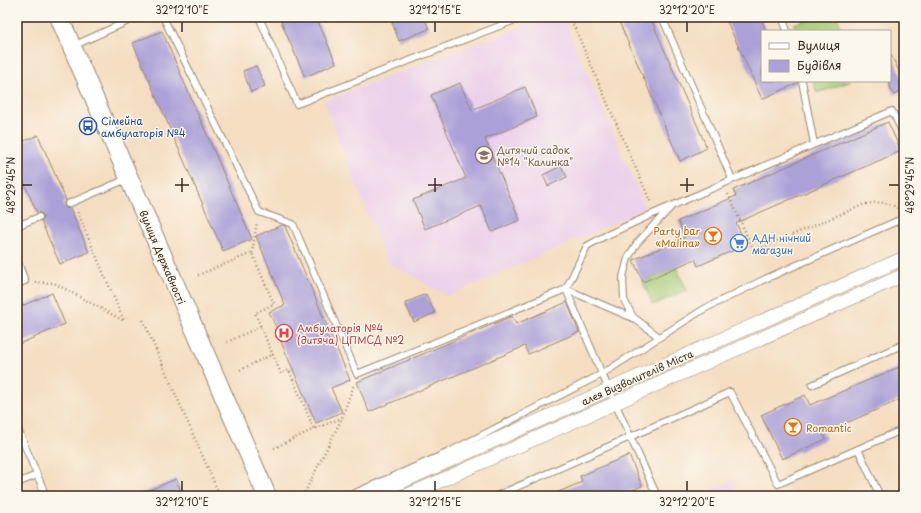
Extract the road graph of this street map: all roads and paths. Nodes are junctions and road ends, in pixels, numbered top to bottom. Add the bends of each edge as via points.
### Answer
1 (59, 17) edge
2 (137, 17) edge
3 (163, 17) edge
4 (259, 17) edge
5 (523, 17) edge
6 (570, 17) edge
7 (662, 17) edge
8 (782, 17) edge
9 (787, 30) edge
10 (72, 47) junction
11 (802, 82) edge
12 (904, 135) edge
13 (814, 144) junction
14 (129, 178) junction
15 (732, 179) junction
16 (723, 183) junction
17 (70, 203) joint
18 (674, 204) junction
19 (259, 212) junction
20 (904, 212) edge
21 (655, 213) junction
22 (39, 217) dead end
23 (904, 218) edge
24 (17, 226) edge
25 (252, 253) junction
26 (904, 258) edge
27 (17, 260) edge
28 (198, 275) dead end
29 (904, 275) edge
30 (25, 281) junction
31 (17, 284) edge
32 (566, 289) junction
33 (635, 319) junction
34 (143, 320) dead end
35 (261, 326) junction
36 (659, 337) junction
37 (227, 342) dead end
38 (904, 344) edge
39 (273, 354) junction
40 (240, 370) dead end
41 (357, 374) junction
42 (602, 374) junction
43 (812, 385) dead end
44 (609, 389) junction
45 (615, 403) junction
46 (342, 418) junction
47 (17, 427) edge
48 (314, 429) junction
49 (904, 429) edge
50 (630, 437) junction
51 (274, 448) dead end
52 (858, 449) junction
53 (37, 475) junction
54 (17, 483) edge
55 (46, 496) edge
56 (220, 496) edge
57 (267, 496) edge
58 (303, 496) edge
59 (348, 496) edge
60 (370, 496) edge
61 (406, 496) edge
62 (496, 496) edge
63 (657, 496) edge
64 (880, 496) edge

1 - 10 street, вулиця Державності
2 - 10 lane
3 - 19 lane
4 - 5 lane via 297,104
6 - 21 path
7 - 15 lane
8 - 9 lane
10 - 14 street, вулиця Державності
11 - 13 lane
12 - 13 lane via 892,111
13 - 15 lane
14 - 17 lane
14 - 57 street, вулиця Державності
15 - 16 lane
16 - 18 lane
16 - 20 path via 754,251 865,204 879,202 892,205
17 - 30 path via 124,321 54,284
18 - 21 lane
18 - 33 lane via 637,243 628,258 623,278 624,300
19 - 25 path
19 - 41 lane via 293,224
21 - 32 lane via 587,246
22 - 24 lane
23 - 36 lane via 765,279 704,309
25 - 28 path
25 - 35 path via 274,304 255,313
26 - 44 street, алея Визволителів Міста
27 - 30 lane
29 - 45 street, алея Визволителів Міста
30 - 31 lane
32 - 33 lane
32 - 41 lane
32 - 42 lane
33 - 36 lane
34 - 56 path
35 - 37 path
35 - 39 path
36 - 42 lane
38 - 43 lane
39 - 40 path
39 - 48 path via 281,374 289,370
41 - 46 path
42 - 44 lane
42 - 59 lane via 447,453
44 - 45 lane
44 - 60 street, алея Визволителів Міста
45 - 50 lane
45 - 61 street, алея Визволителів Міста
46 - 48 path
46 - 58 path
47 - 53 lane
48 - 51 path
49 - 52 lane
50 - 52 lane via 730,392 778,484
50 - 62 lane
50 - 63 lane
52 - 64 lane
53 - 54 lane
53 - 55 lane

